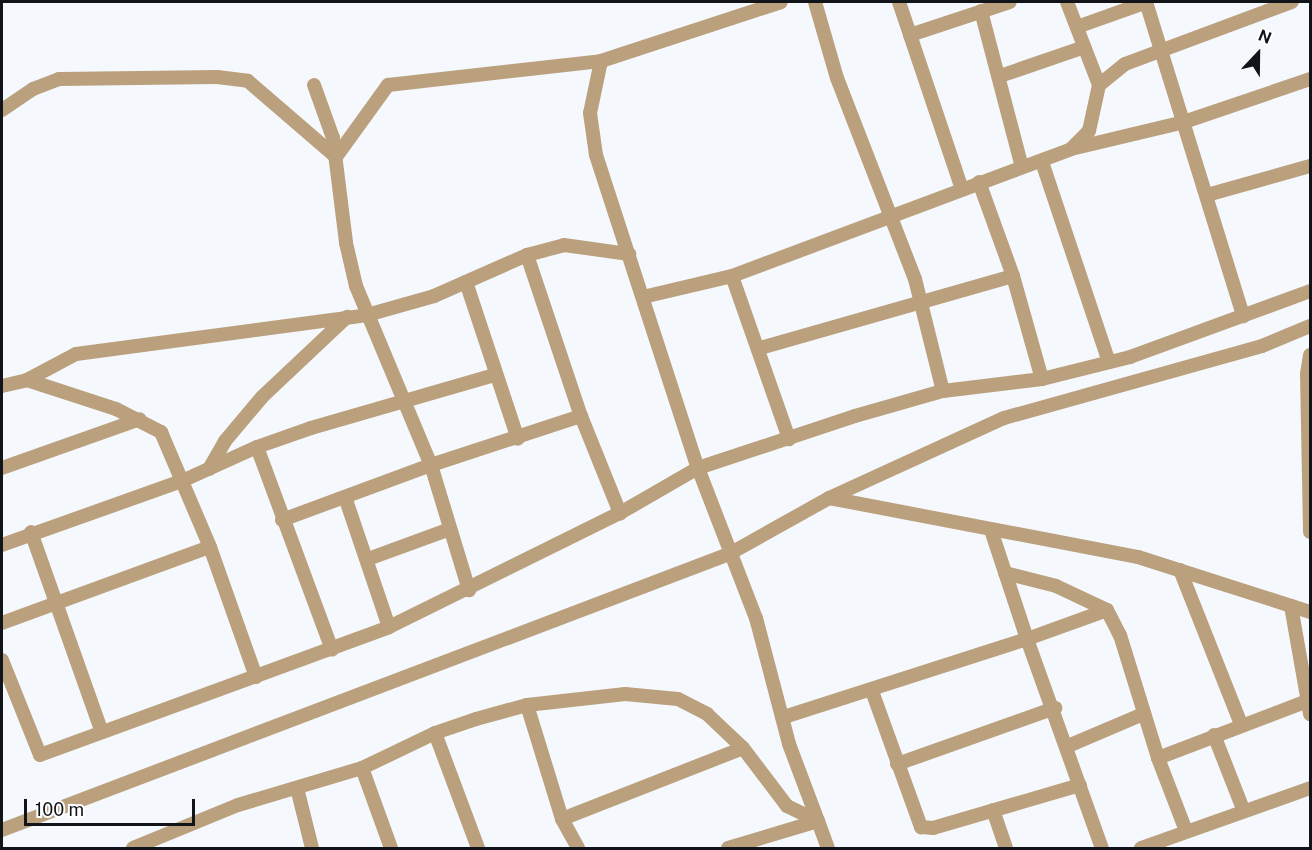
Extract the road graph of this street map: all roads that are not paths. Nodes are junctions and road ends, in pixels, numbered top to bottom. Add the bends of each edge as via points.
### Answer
1 (781, 2) edge
2 (815, 2) edge
3 (899, 2) edge
4 (1010, 2) edge
5 (1067, 2) edge
6 (1147, 2) edge
7 (1292, 2) edge
8 (981, 11) junction
9 (1077, 27) junction
10 (910, 35) junction
11 (1084, 47) junction
12 (1161, 48) junction
13 (601, 61) junction
14 (1000, 76) junction
15 (1311, 79) edge
16 (314, 85) dead end
17 (1099, 85) junction
18 (2, 110) edge
19 (1184, 122) junction
20 (1071, 149) junction
21 (336, 157) junction
22 (1042, 162) junction
23 (1311, 166) edge
24 (1022, 167) junction
25 (980, 182) junction
26 (962, 189) junction
27 (1207, 195) junction
28 (891, 216) junction
29 (629, 254) junction
30 (527, 255) junction
31 (732, 276) junction
32 (1013, 276) junction
33 (466, 282) junction
34 (1311, 291) edge
35 (643, 297) junction
36 (921, 302) junction
37 (367, 315) junction
38 (1243, 316) junction
39 (346, 317) junction
40 (1311, 326) edge
41 (760, 348) junction
42 (1311, 355) edge
43 (1109, 362) junction
44 (495, 375) junction
45 (1042, 379) junction
46 (27, 380) junction
47 (2, 386) edge
48 (943, 391) junction
49 (404, 403) junction
50 (581, 416) junction
51 (140, 419) junction
52 (518, 439) junction
53 (789, 439) junction
54 (257, 447) junction
55 (431, 465) junction
56 (2, 468) edge
57 (698, 468) junction
58 (209, 469) junction
59 (182, 482) junction
60 (345, 497) junction
61 (829, 498) junction
62 (620, 513) junction
63 (282, 520) junction
64 (450, 530) junction
65 (991, 530) junction
66 (31, 532) junction
67 (1311, 532) edge
68 (2, 545) edge
69 (210, 547) junction
70 (729, 554) junction
71 (368, 559) junction
72 (1180, 570) junction
73 (1005, 573) junction
74 (469, 590) junction
75 (55, 603) junction
76 (1291, 606) junction
77 (1107, 610) junction
78 (1311, 612) edge
79 (2, 623) edge
80 (389, 627) junction
81 (1028, 639) junction
82 (332, 650) junction
83 (2, 660) edge
84 (256, 677) junction
85 (872, 691) junction
86 (527, 705) junction
87 (1309, 705) edge
88 (1055, 708) junction
89 (1143, 714) junction
90 (784, 717) junction
91 (1241, 724) junction
92 (102, 732) junction
93 (435, 733) junction
94 (1214, 735) junction
95 (1068, 746) junction
96 (743, 748) junction
97 (1158, 758) junction
98 (897, 764) junction
99 (362, 768) junction
100 (1080, 784) junction
101 (297, 788) junction
102 (1311, 788) edge
103 (1243, 809) junction
104 (993, 810) junction
105 (562, 819) junction
106 (818, 821) junction
107 (2, 830) edge
108 (1186, 831) junction
109 (134, 849) edge
110 (312, 849) edge
111 (391, 849) edge
112 (478, 849) edge
113 (578, 849) edge
114 (728, 849) edge
115 (828, 849) edge
116 (1006, 849) edge
117 (1102, 849) edge
118 (1141, 849) edge

1 - 13 street
2 - 28 street via 837,78
3 - 10 street
4 - 8 street
5 - 9 street
6 - 9 street
6 - 12 street
7 - 12 street
8 - 10 street
8 - 14 street
9 - 11 street
10 - 26 street
11 - 14 street
11 - 17 street
12 - 17 street via 1125,64
12 - 19 street
13 - 21 street via 388,85
13 - 29 street via 590,130
14 - 24 street
15 - 19 street
16 - 21 street
17 - 20 street via 1089,131
18 - 21 street via 33,89 59,79 218,77 248,81
19 - 20 street
19 - 27 street
20 - 22 street
21 - 37 street via 348,251
22 - 24 street
22 - 43 street
23 - 27 street
24 - 25 street
25 - 26 street
25 - 32 street
26 - 28 street
27 - 38 street
28 - 31 street
28 - 36 street
29 - 30 street via 564,245
29 - 35 street
30 - 33 street
30 - 50 street
31 - 35 street
31 - 41 street
32 - 36 street
32 - 45 street
33 - 37 street via 434,296
33 - 44 street
34 - 38 street
35 - 57 street
36 - 41 street
36 - 48 street
37 - 39 street
37 - 49 street via 387,352
38 - 43 street
39 - 46 street via 76,354
39 - 58 street via 262,397 225,441
40 - 61 street via 1262,346 1004,418
41 - 53 street
42 - 67 street via 1307,375
43 - 45 street
44 - 49 street
44 - 52 street
45 - 48 street
46 - 47 street
46 - 51 street
48 - 53 street
49 - 54 street via 359,412
49 - 55 street
50 - 52 street
50 - 62 street
51 - 56 street
51 - 59 street via 161,432
52 - 55 street
53 - 57 street
54 - 58 street
54 - 63 street
55 - 60 street
55 - 64 street
57 - 62 street
57 - 70 street
58 - 59 street
59 - 66 street
59 - 69 street
60 - 63 street
60 - 71 street
61 - 65 street
61 - 70 street
62 - 74 street
63 - 82 street
64 - 71 street
64 - 74 street
65 - 72 street via 1138,557
65 - 73 street
66 - 68 street
66 - 75 street
69 - 75 street
69 - 84 street
70 - 90 street via 756,618
70 - 107 street
71 - 80 street
72 - 76 street
72 - 91 street
73 - 77 street via 1056,586
73 - 81 street
74 - 80 street
75 - 79 street
75 - 92 street
76 - 78 street
76 - 87 street
77 - 81 street
77 - 89 street via 1120,635
80 - 82 street
81 - 85 street
81 - 88 street
82 - 84 street
83 - 92 street via 40,755
84 - 92 street
85 - 90 street
85 - 98 street
86 - 93 street
86 - 96 street via 626,694 678,699 708,714
86 - 105 street
87 - 91 street
88 - 95 street
88 - 98 street
89 - 95 street
89 - 97 street
90 - 106 street via 789,744
91 - 94 street
93 - 99 street
93 - 112 street
94 - 97 street
94 - 103 street
95 - 100 street
96 - 105 street
96 - 106 street via 787,806
97 - 108 street
98 - 104 street via 921,827 933,828
99 - 101 street
99 - 111 street
100 - 104 street
100 - 117 street
101 - 109 street via 191,822
101 - 110 street
102 - 103 street
103 - 108 street
104 - 116 street
105 - 113 street
106 - 114 street
106 - 115 street
108 - 118 street

